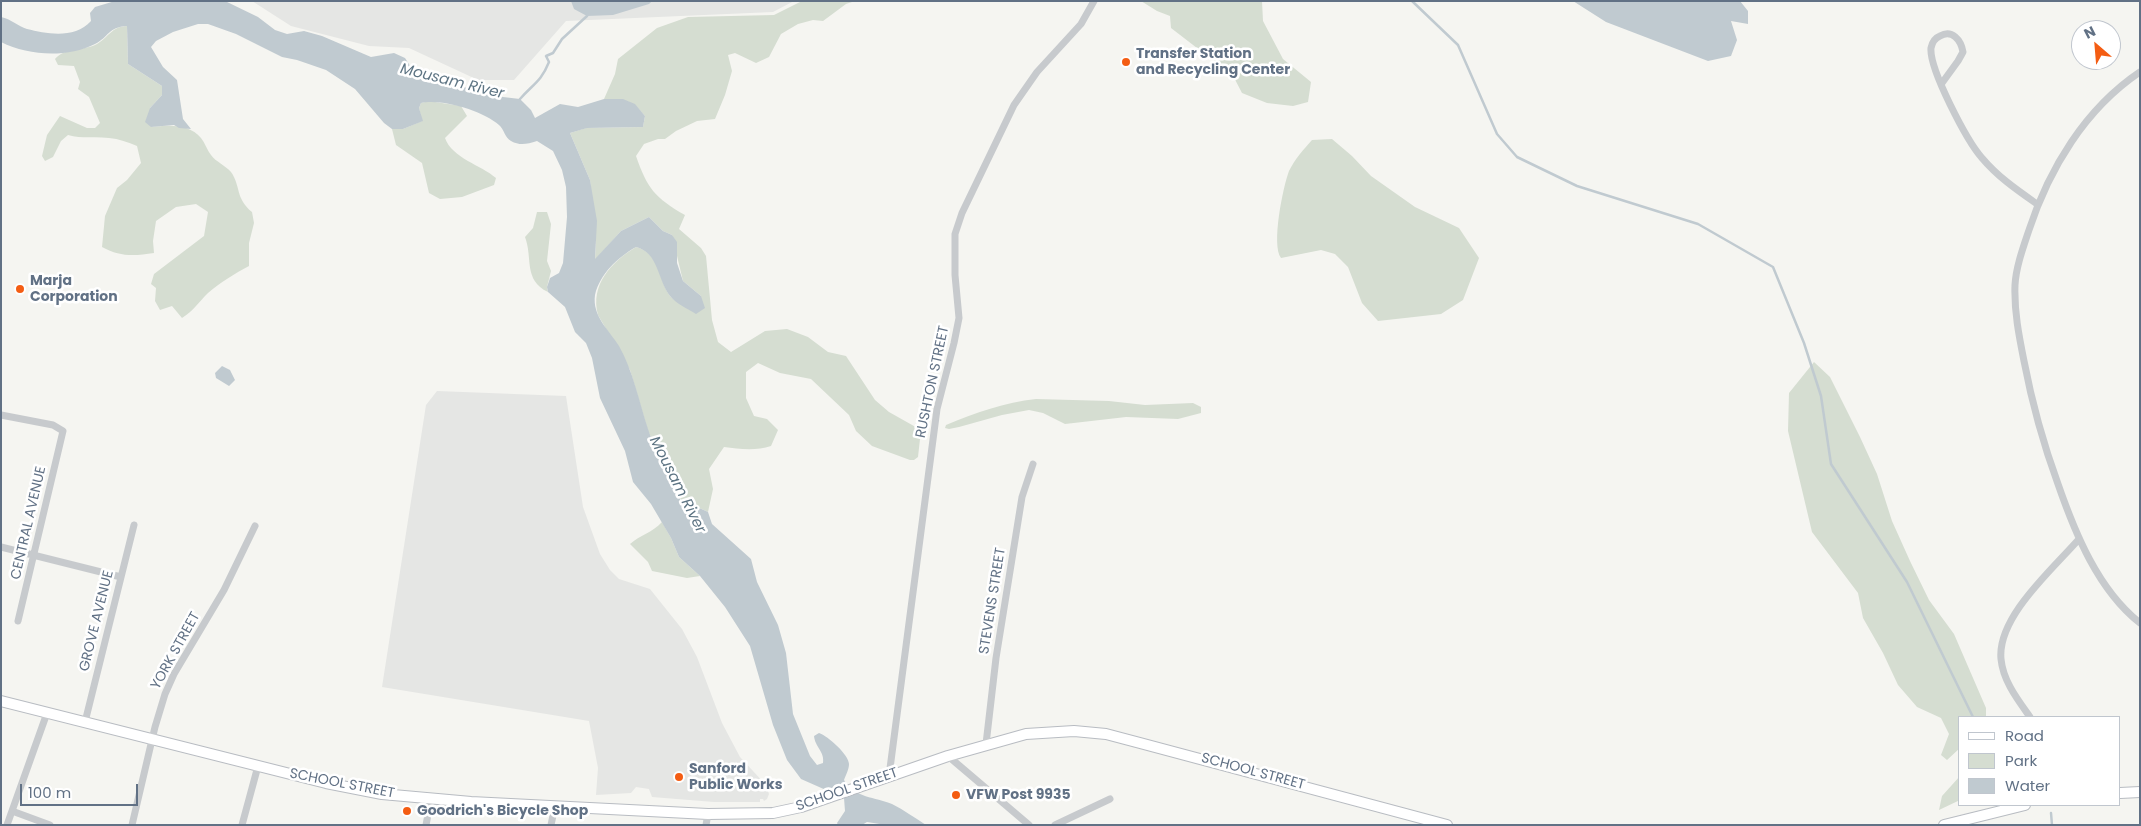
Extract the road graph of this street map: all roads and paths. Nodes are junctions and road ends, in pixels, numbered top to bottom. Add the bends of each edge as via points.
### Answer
1 (1094, 1) edge
2 (2140, 72) edge
3 (1942, 83) junction
4 (2037, 204) junction
5 (1, 415) edge
6 (1033, 464) dead end
7 (134, 525) dead end
8 (256, 526) dead end
9 (2079, 539) junction
10 (1, 547) edge
11 (34, 556) junction
12 (121, 577) junction
13 (18, 621) dead end
14 (2140, 623) edge
15 (1, 701) edge
16 (47, 713) junction
17 (2029, 716) edge
18 (84, 722) junction
19 (153, 739) junction
20 (986, 744) junction
21 (948, 756) junction
22 (258, 766) junction
23 (889, 776) junction
24 (2140, 792) edge
25 (2121, 793) edge
26 (431, 799) junction
27 (1110, 799) dead end
28 (555, 806) junction
29 (2021, 806) edge
30 (12, 811) junction
31 (708, 814) junction
32 (7, 825) edge
33 (50, 825) edge
34 (132, 825) edge
35 (242, 825) edge
36 (426, 825) edge
37 (551, 825) edge
38 (706, 825) edge
39 (1029, 825) edge
40 (1055, 825) edge
41 (1447, 825) edge
42 (1944, 825) edge

1 - 23 street, RUSHTON STREET via 1081,24 1037,72 1014,105 955,234 958,318 937,409
2 - 4 street via 2109,98 2078,133 2054,169
3 - 3 street via 1931,47 1937,37 1947,34 1957,37 1963,52
3 - 4 street via 1970,143 2007,183
4 - 9 street via 2015,284 2019,336 2043,444
5 - 11 street, CENTRAL AVENUE via 53,425 63,430
6 - 20 street, STEVENS STREET via 1020,505
7 - 12 street, GROVE AVENUE
8 - 19 street, YORK STREET via 224,590 174,674 159,710
9 - 14 street via 2113,595
9 - 17 street via 2024,601 2003,637 2001,660 2004,673
10 - 11 street
11 - 12 street
11 - 13 street, CENTRAL AVENUE
12 - 18 street, GROVE AVENUE
15 - 16 street, SCHOOL STREET
16 - 18 street, SCHOOL STREET
16 - 30 street
18 - 19 street, SCHOOL STREET
19 - 22 street, SCHOOL STREET
19 - 34 street, YORK STREET
20 - 21 street, SCHOOL STREET
20 - 41 street, SCHOOL STREET via 1045,732 1106,734
21 - 23 street, SCHOOL STREET
21 - 39 street
22 - 26 street, SCHOOL STREET via 347,788
22 - 35 street
23 - 31 street, SCHOOL STREET via 837,796 773,813
24 - 25 street
26 - 28 street, SCHOOL STREET
26 - 36 street
27 - 40 street
28 - 31 street, SCHOOL STREET
28 - 37 street
29 - 42 street
30 - 32 street
30 - 33 street
31 - 38 street

